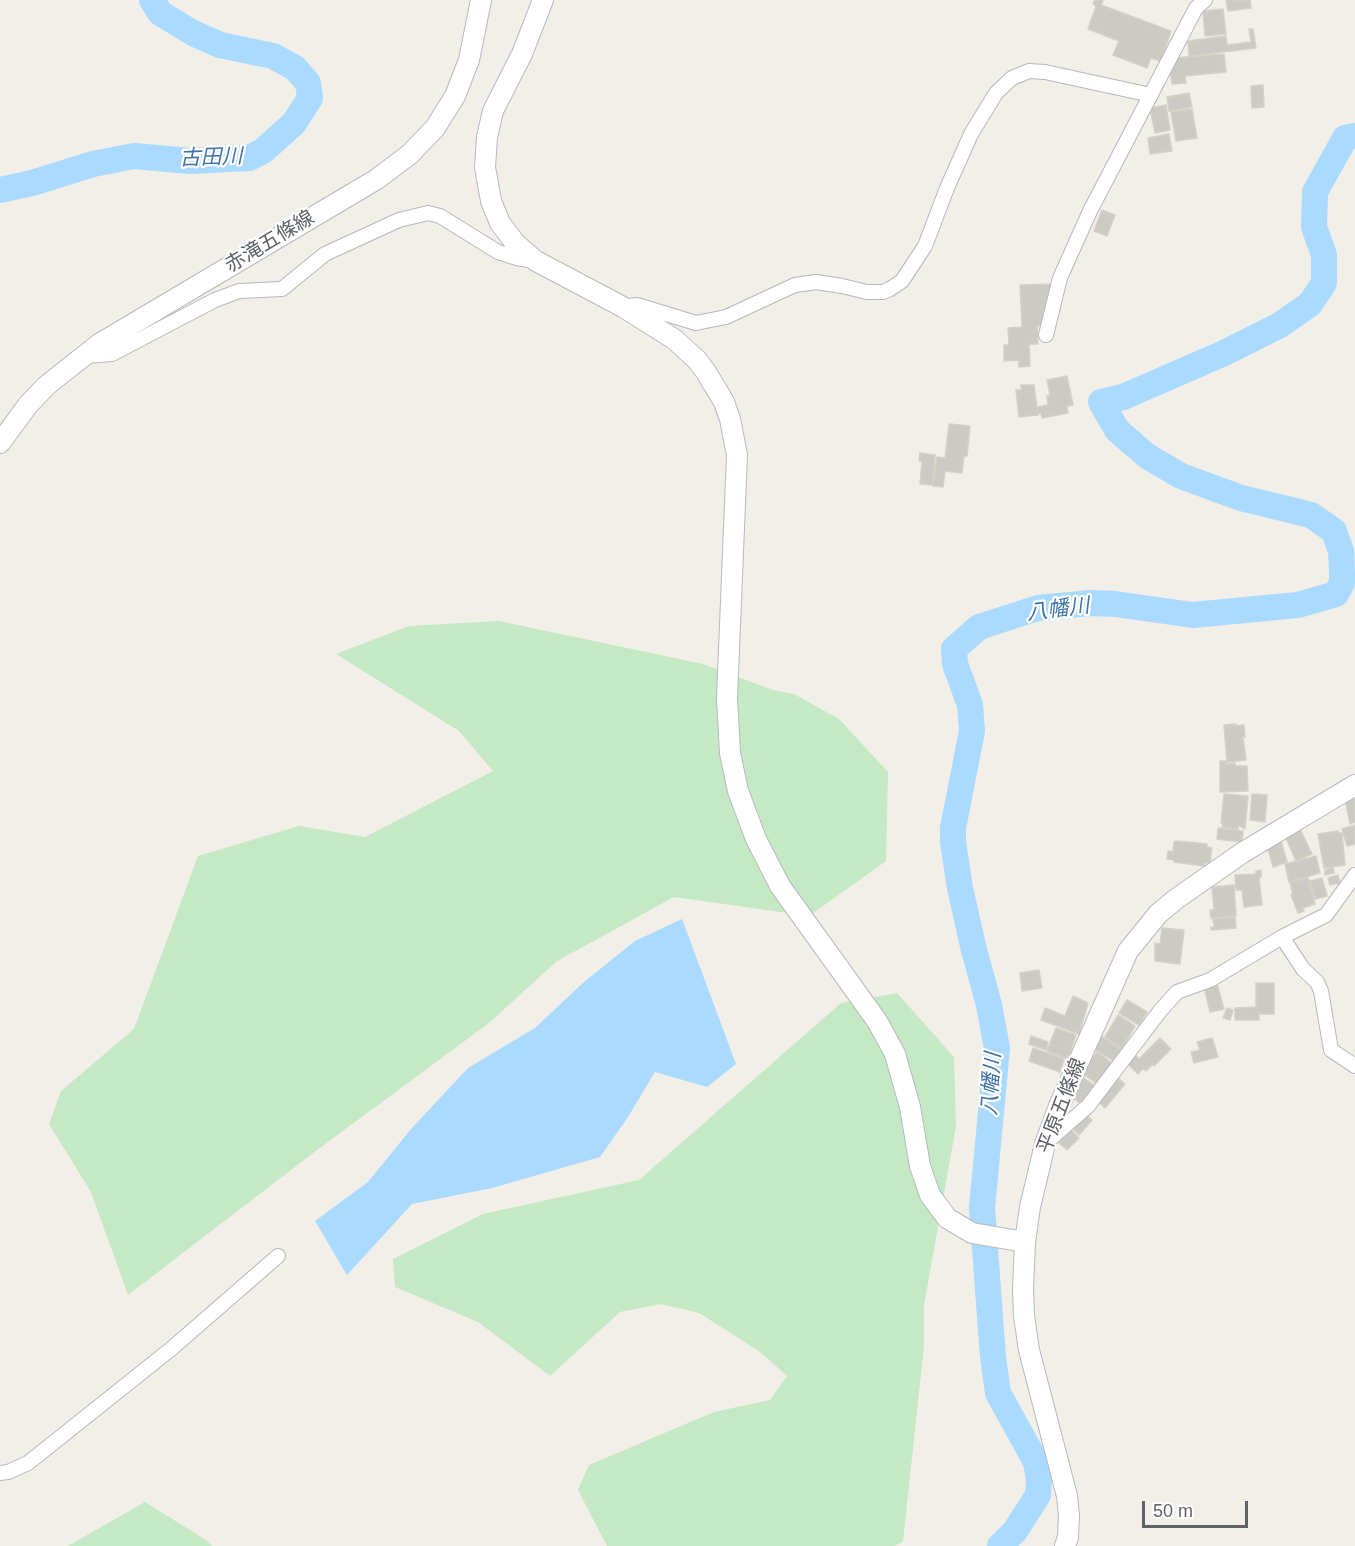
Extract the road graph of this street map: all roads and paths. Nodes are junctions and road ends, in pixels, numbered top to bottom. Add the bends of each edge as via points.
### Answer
1 (481, 0) edge
2 (543, 0) edge
3 (1205, 0) edge
4 (1151, 95) junction
5 (536, 261) junction
6 (623, 307) junction
7 (1046, 335) dead end
8 (82, 356) junction
9 (0, 443) edge
10 (1355, 785) edge
11 (1355, 875) edge
12 (1282, 937) junction
13 (1355, 1066) edge
14 (1045, 1144) junction
15 (1024, 1242) junction
16 (278, 1256) dead end
17 (0, 1473) edge
18 (1065, 1546) edge

1 - 8 main road, 赤滝五條線 via 469,60 455,96 435,128 410,154 377,179
2 - 5 main road via 522,54 493,111 485,167 491,201 500,223
3 - 4 street via 1196,8
4 - 6 street via 1037,72 1020,73 1006,82 971,134 926,246 902,281 883,292 816,282 795,285 726,317 696,323 637,305
4 - 7 street via 1068,258
5 - 6 main road
5 - 8 street via 498,252 440,216 428,213 399,220 325,254 282,289 239,291 112,354
6 - 15 main road via 674,339 697,360 724,402 735,437 738,455 727,698 730,753 738,791 756,839 780,886 877,1021 895,1054 930,1195 947,1218 972,1233
8 - 9 main road, 赤滝五條線 via 28,405
10 - 14 main road, 平原五條線 via 1242,853 1176,899 1145,929 1118,971
11 - 12 street via 1326,915
12 - 13 street via 1321,991 1331,1050
12 - 14 street via 1210,980 1177,992 1088,1107
14 - 15 main road, 平原五條線
15 - 18 main road, 平原五條線 via 1024,1316 1029,1350 1067,1496
16 - 17 street via 171,1349 28,1463

